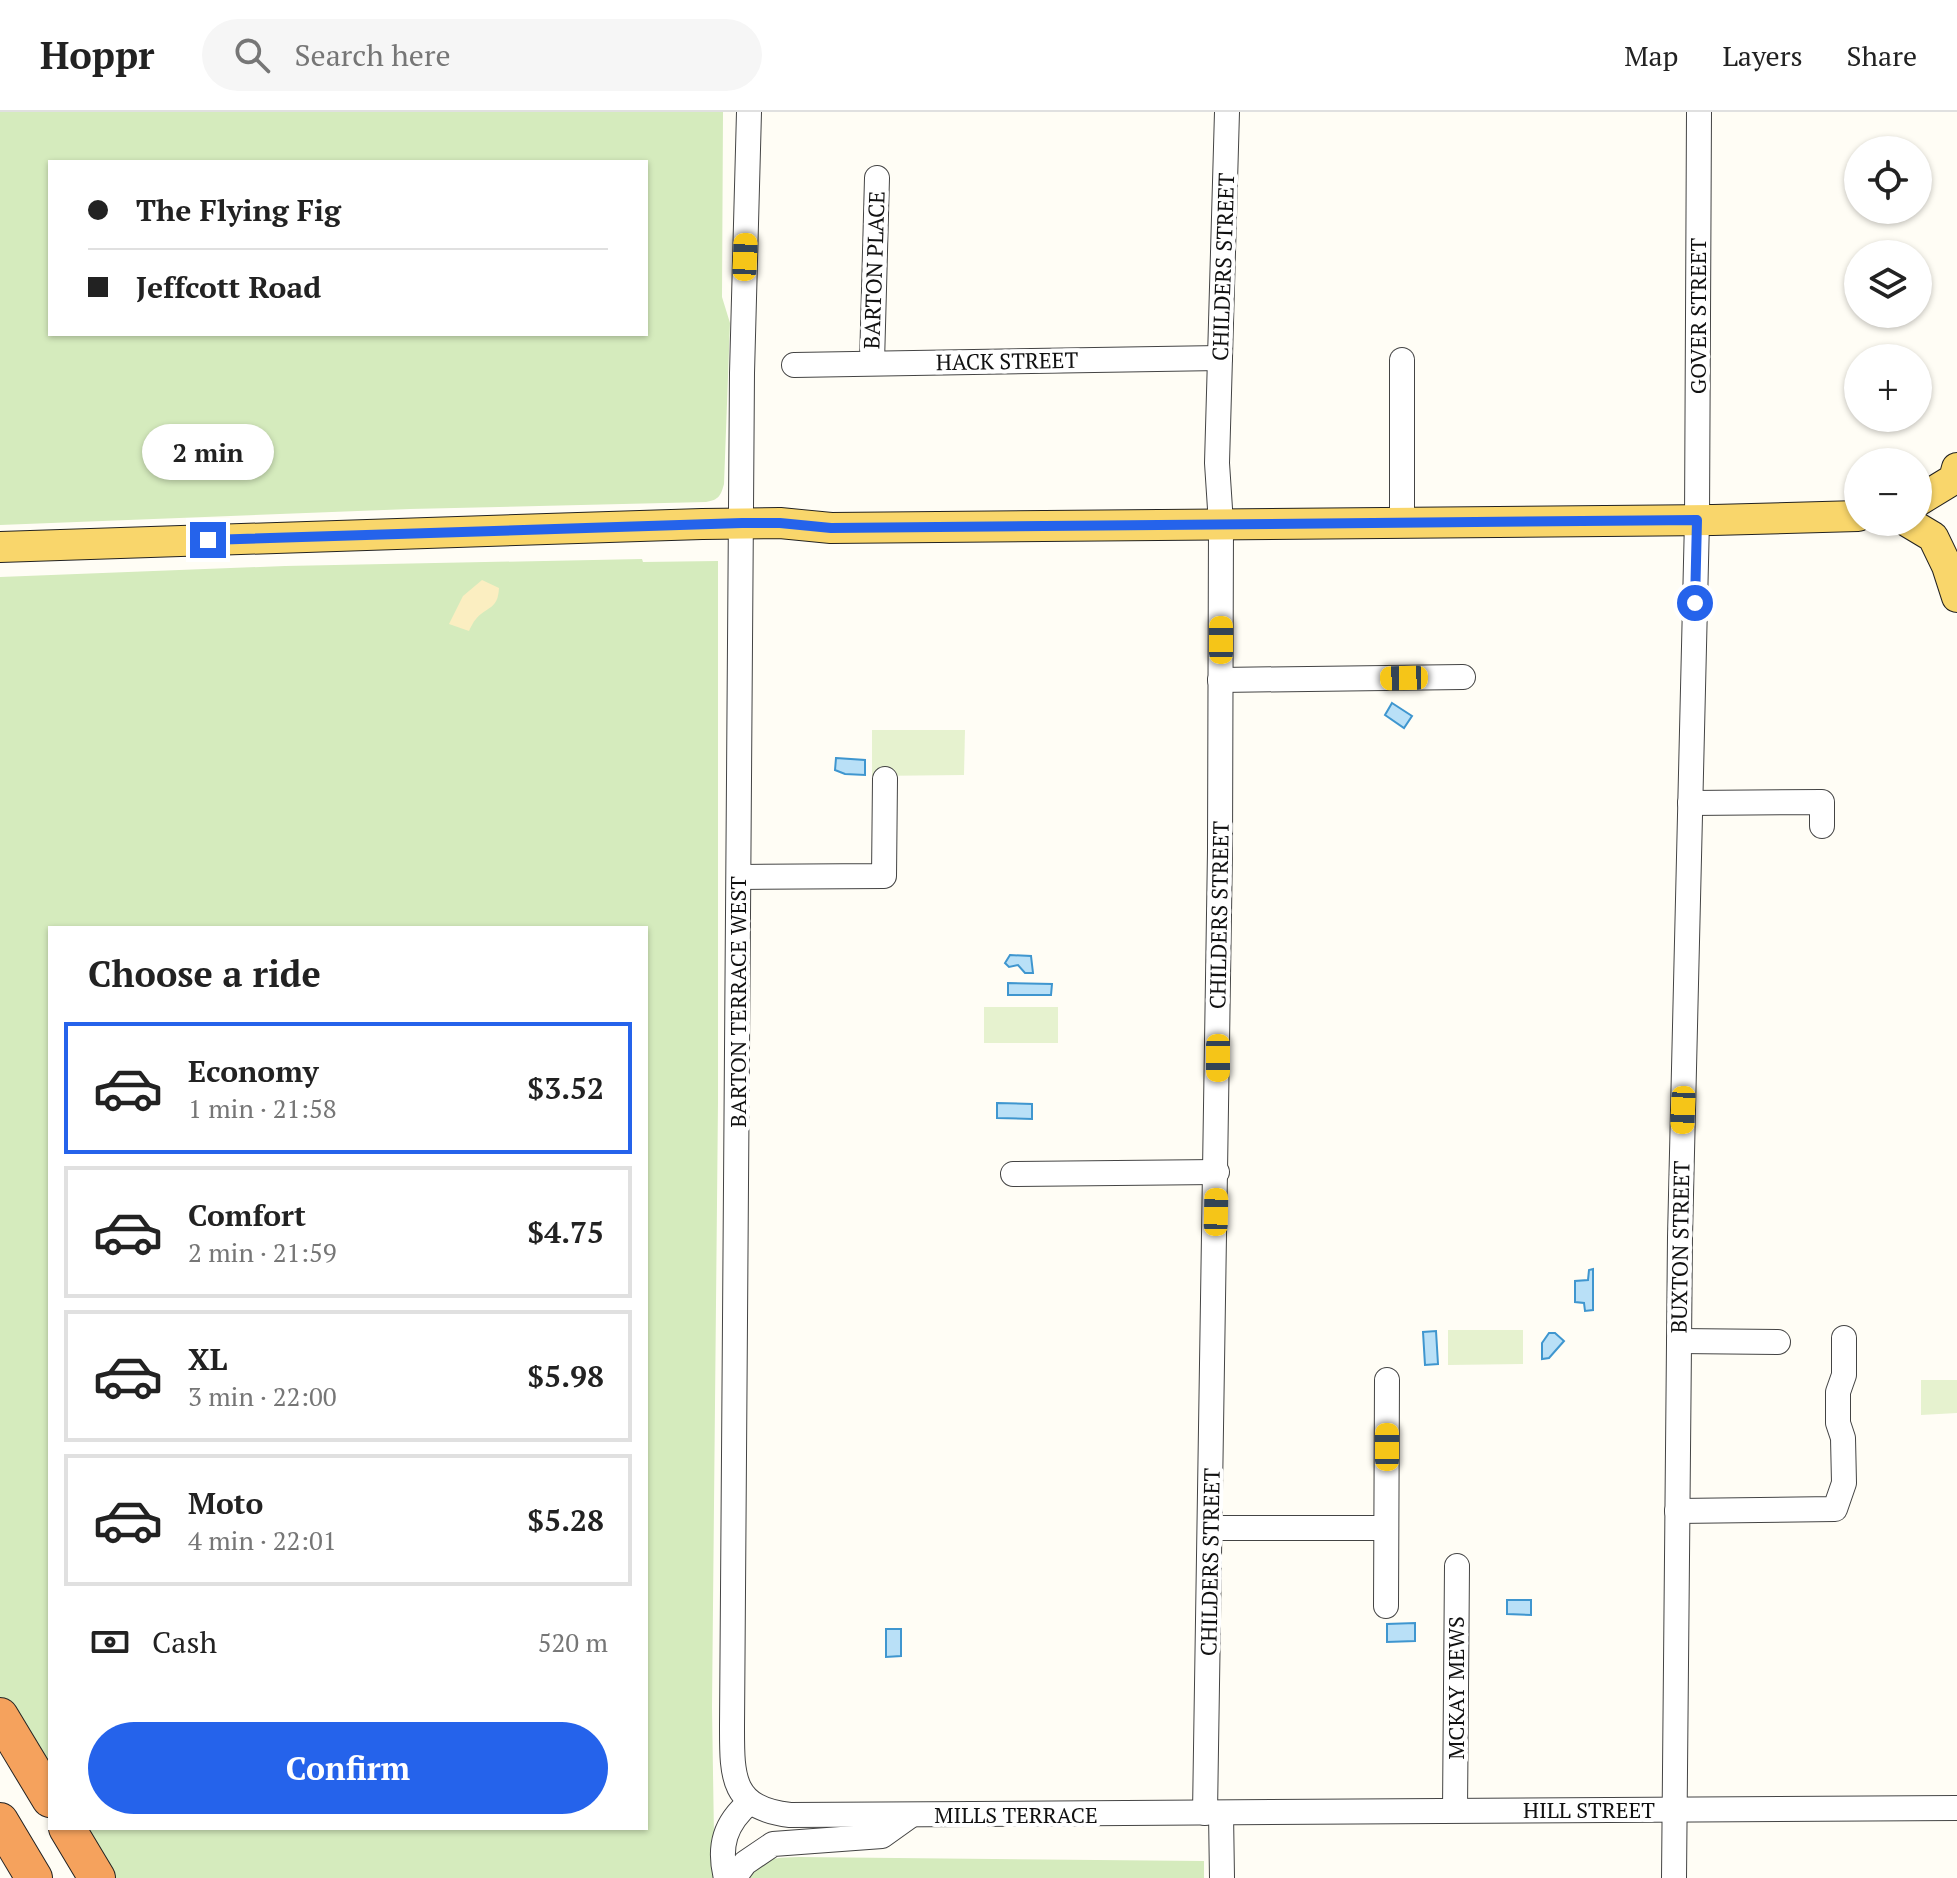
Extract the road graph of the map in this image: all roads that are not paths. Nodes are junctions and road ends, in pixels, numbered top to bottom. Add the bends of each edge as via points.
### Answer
1 (749, 112) edge
2 (1227, 112) edge
3 (1699, 112) edge
4 (877, 178) dead end
5 (1220, 358) junction
6 (1402, 360) dead end
7 (872, 363) junction
8 (794, 365) dead end
9 (1957, 468) edge
10 (1932, 492) edge
11 (1844, 516) edge
12 (1697, 520) junction
13 (742, 523) junction
14 (1402, 523) junction
15 (1221, 524) junction
16 (1931, 536) edge
17 (0, 547) edge
18 (1957, 597) edge
19 (1463, 677) dead end
20 (1220, 680) junction
21 (885, 779) dead end
22 (1822, 802) dead end
23 (1690, 803) junction
24 (739, 877) junction
25 (1217, 1172) junction
26 (1013, 1174) dead end
27 (1844, 1338) dead end
28 (1679, 1341) junction
29 (1778, 1342) dead end
30 (1387, 1380) dead end
31 (1677, 1511) junction
32 (1211, 1528) junction
33 (1386, 1528) junction
34 (1457, 1566) dead end
35 (1386, 1606) dead end
36 (0, 1716) edge
37 (48, 1796) edge
38 (750, 1802) junction
39 (1957, 1808) edge
40 (1455, 1810) junction
41 (1672, 1810) junction
42 (1213, 1813) junction
43 (910, 1816) junction
44 (0, 1821) edge
45 (68, 1830) edge
46 (34, 1878) edge
47 (97, 1878) edge
48 (726, 1878) edge
49 (734, 1878) edge
50 (1222, 1878) edge
51 (1674, 1878) edge

1 - 13 street, BARTON TERRACE WEST
2 - 5 street, CHILDERS STREET
3 - 12 street, GOVER STREET
4 - 7 street, BARTON PLACE
5 - 7 street, HACK STREET
5 - 15 street, CHILDERS STREET
6 - 14 street
7 - 8 street, HACK STREET
9 - 10 main road via 1954,479
11 - 12 main road
12 - 14 main road
12 - 23 street, BUXTON STREET
13 - 15 main road via 831,528
13 - 17 main road
13 - 24 street, BARTON TERRACE WEST
14 - 15 main road
15 - 20 street, CHILDERS STREET
16 - 18 main road
19 - 20 street
20 - 25 street, CHILDERS STREET
21 - 24 street via 884,876
22 - 23 street
23 - 28 street, BUXTON STREET
24 - 38 street, BARTON TERRACE WEST via 732,1751 735,1777
25 - 26 street
25 - 32 street, CHILDERS STREET
27 - 31 street via 1838,1423 1844,1483 1835,1509
28 - 29 street
28 - 31 street, BUXTON STREET
30 - 33 street
31 - 41 street, BUXTON STREET
32 - 33 street
32 - 42 street, CHILDERS STREET
33 - 35 street
34 - 40 street, MCKAY MEWS
36 - 37 highway
38 - 43 street, MILLS TERRACE via 769,1813 790,1815
38 - 48 street via 726,1828
39 - 41 street, HILL STREET
40 - 41 street, HILL STREET
40 - 42 street, HILL STREET
41 - 51 street, BUXTON STREET
42 - 43 street, MILLS TERRACE
42 - 50 street
43 - 49 street via 882,1836 773,1844 745,1863
44 - 46 highway
45 - 47 highway

